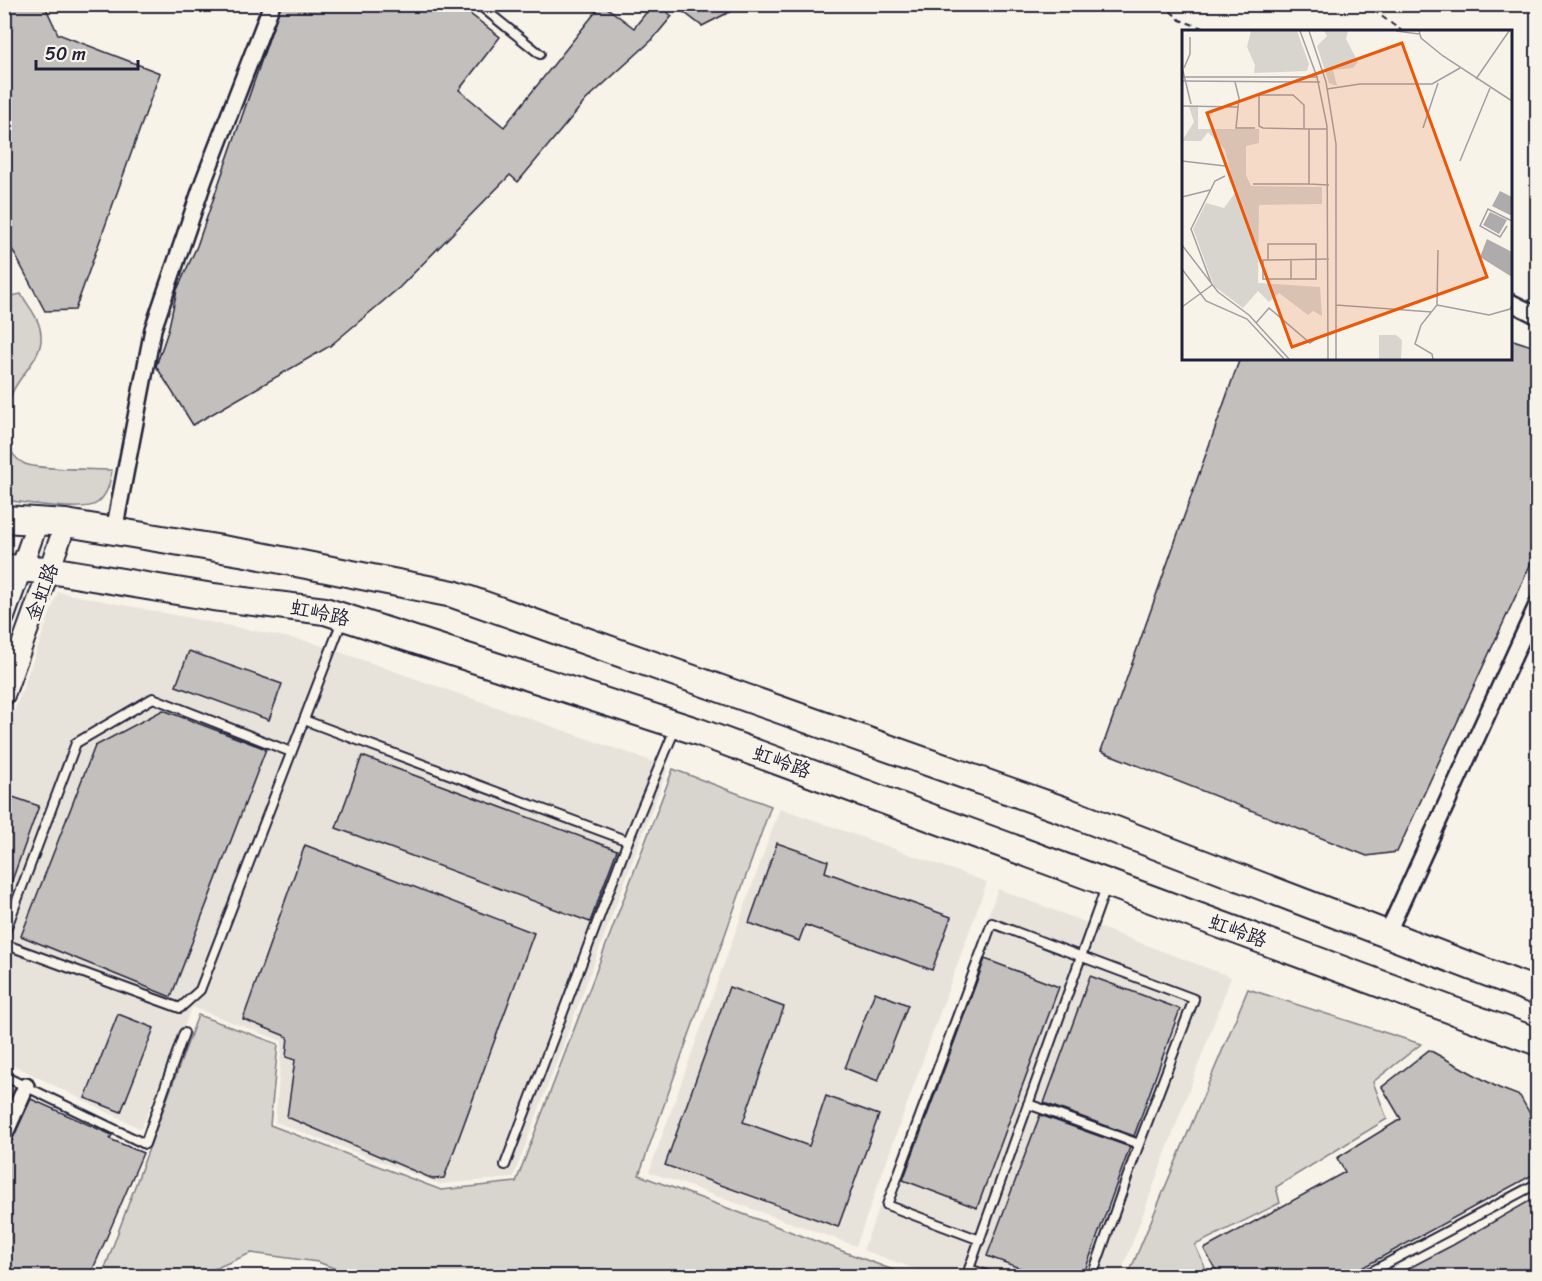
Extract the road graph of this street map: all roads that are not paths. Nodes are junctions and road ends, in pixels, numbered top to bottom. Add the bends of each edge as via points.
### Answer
1 (272, 4) edge
2 (478, 4) edge
3 (540, 54) dead end
4 (1512, 303) edge
5 (1538, 316) edge
6 (4, 519) edge
7 (38, 521) junction
8 (66, 523) junction
9 (114, 531) junction
10 (13, 568) edge
11 (50, 570) junction
12 (1538, 603) edge
13 (4, 616) edge
14 (343, 616) junction
15 (4, 695) edge
16 (304, 720) junction
17 (677, 724) junction
18 (291, 752) junction
19 (628, 842) junction
20 (1108, 883) junction
21 (1387, 934) junction
22 (4, 935) edge
23 (4, 944) edge
24 (1081, 957) junction
25 (1538, 992) edge
26 (184, 1033) dead end
27 (1538, 1042) edge
28 (4, 1076) edge
29 (26, 1086) junction
30 (1028, 1104) junction
31 (4, 1136) edge
32 (1139, 1144) junction
33 (505, 1165) dead end
34 (1538, 1183) edge
35 (980, 1239) junction
36 (989, 1276) edge
37 (1092, 1276) edge
38 (1363, 1276) edge

1 - 9 street via 204,180 153,329
2 - 3 lane
4 - 5 street
6 - 7 main road
7 - 8 main road
7 - 10 street, 金虹路
8 - 9 main road
8 - 11 street, 金虹路
9 - 21 main road via 453,594 1063,810
10 - 11 main road, 虹岭路
10 - 13 street, 金虹路
11 - 14 main road, 虹岭路 via 213,597 325,610
11 - 15 street, 金虹路
12 - 21 street
14 - 16 lane
14 - 17 main road, 虹岭路
16 - 18 lane
16 - 19 lane
17 - 19 lane
17 - 20 main road, 虹岭路
18 - 22 lane via 153,698 76,743
18 - 23 lane via 200,990 180,1008
19 - 33 lane
20 - 24 lane
20 - 27 main road, 虹岭路
21 - 25 main road
24 - 30 lane
24 - 32 lane via 1194,999
24 - 35 lane via 992,923 887,1205
26 - 29 lane via 145,1144
28 - 29 lane
29 - 31 street
30 - 32 lane
30 - 35 lane
32 - 37 lane
34 - 38 lane
35 - 36 lane via 969,1269

